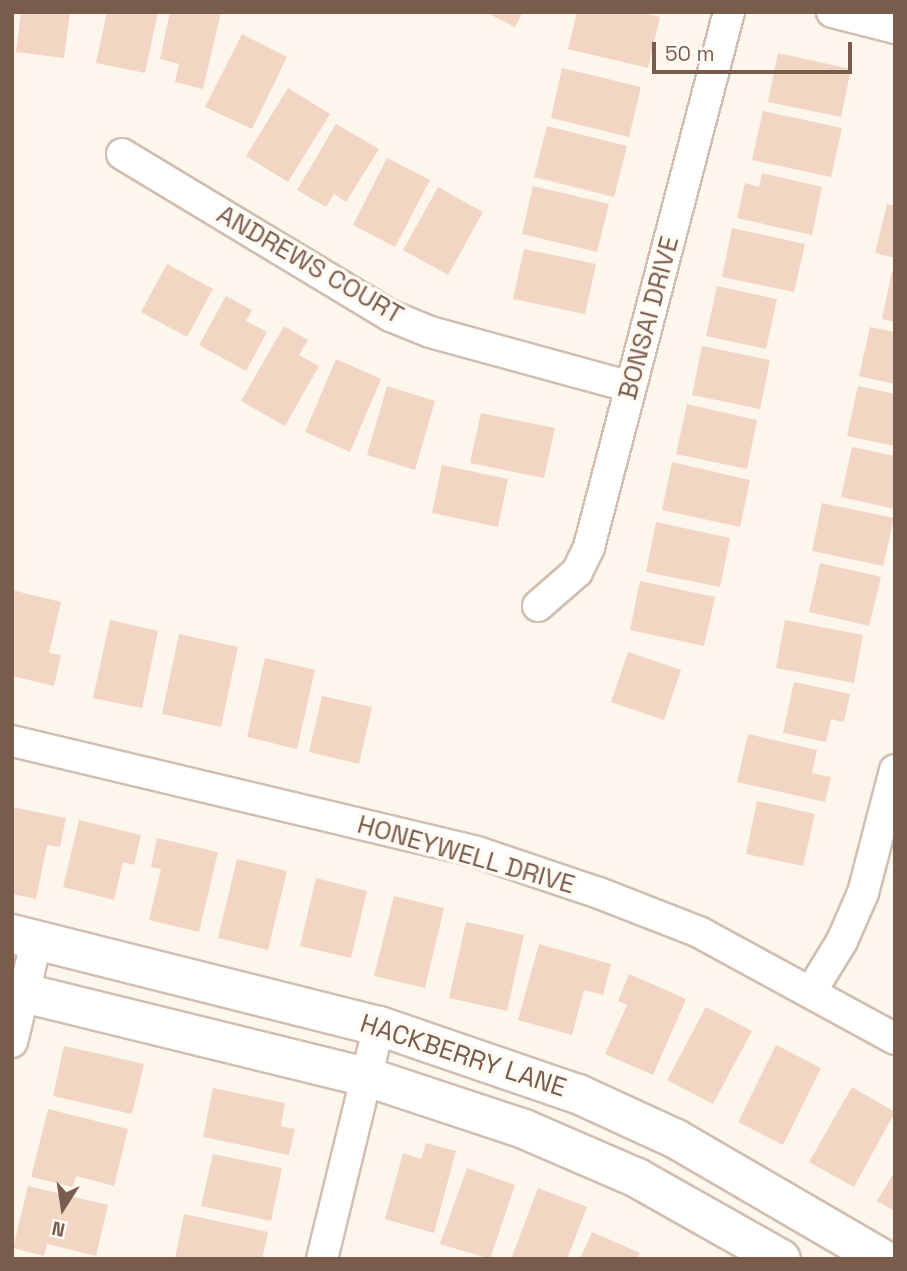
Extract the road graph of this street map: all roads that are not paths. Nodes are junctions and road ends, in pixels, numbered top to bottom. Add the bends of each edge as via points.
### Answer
1 (729, 12) edge
2 (832, 12) edge
3 (895, 28) edge
4 (122, 154) dead end
5 (631, 387) junction
6 (538, 607) dead end
7 (12, 741) edge
8 (895, 770) edge
9 (24, 936) edge
10 (812, 990) junction
11 (18, 991) edge
12 (379, 1026) junction
13 (895, 1039) edge
14 (12, 1042) edge
15 (367, 1077) junction
16 (322, 1259) edge
17 (781, 1259) edge
18 (882, 1259) edge

1 - 5 street, BONSAI DRIVE
2 - 3 street
4 - 5 street, ANDREWS COURT via 391,316 430,332
5 - 6 street, BONSAI DRIVE via 589,547 577,572
7 - 10 street, HONEYWELL DRIVE via 477,852 699,932
8 - 10 street via 863,893 842,941
9 - 11 street
9 - 12 street, HACKBERRY LANE
10 - 13 street, HONEYWELL DRIVE
11 - 14 street
11 - 15 street, HACKBERRY LANE
12 - 15 street
12 - 18 street, HACKBERRY LANE via 578,1094 664,1133
15 - 16 street
15 - 17 street, HACKBERRY LANE via 524,1129 637,1178

